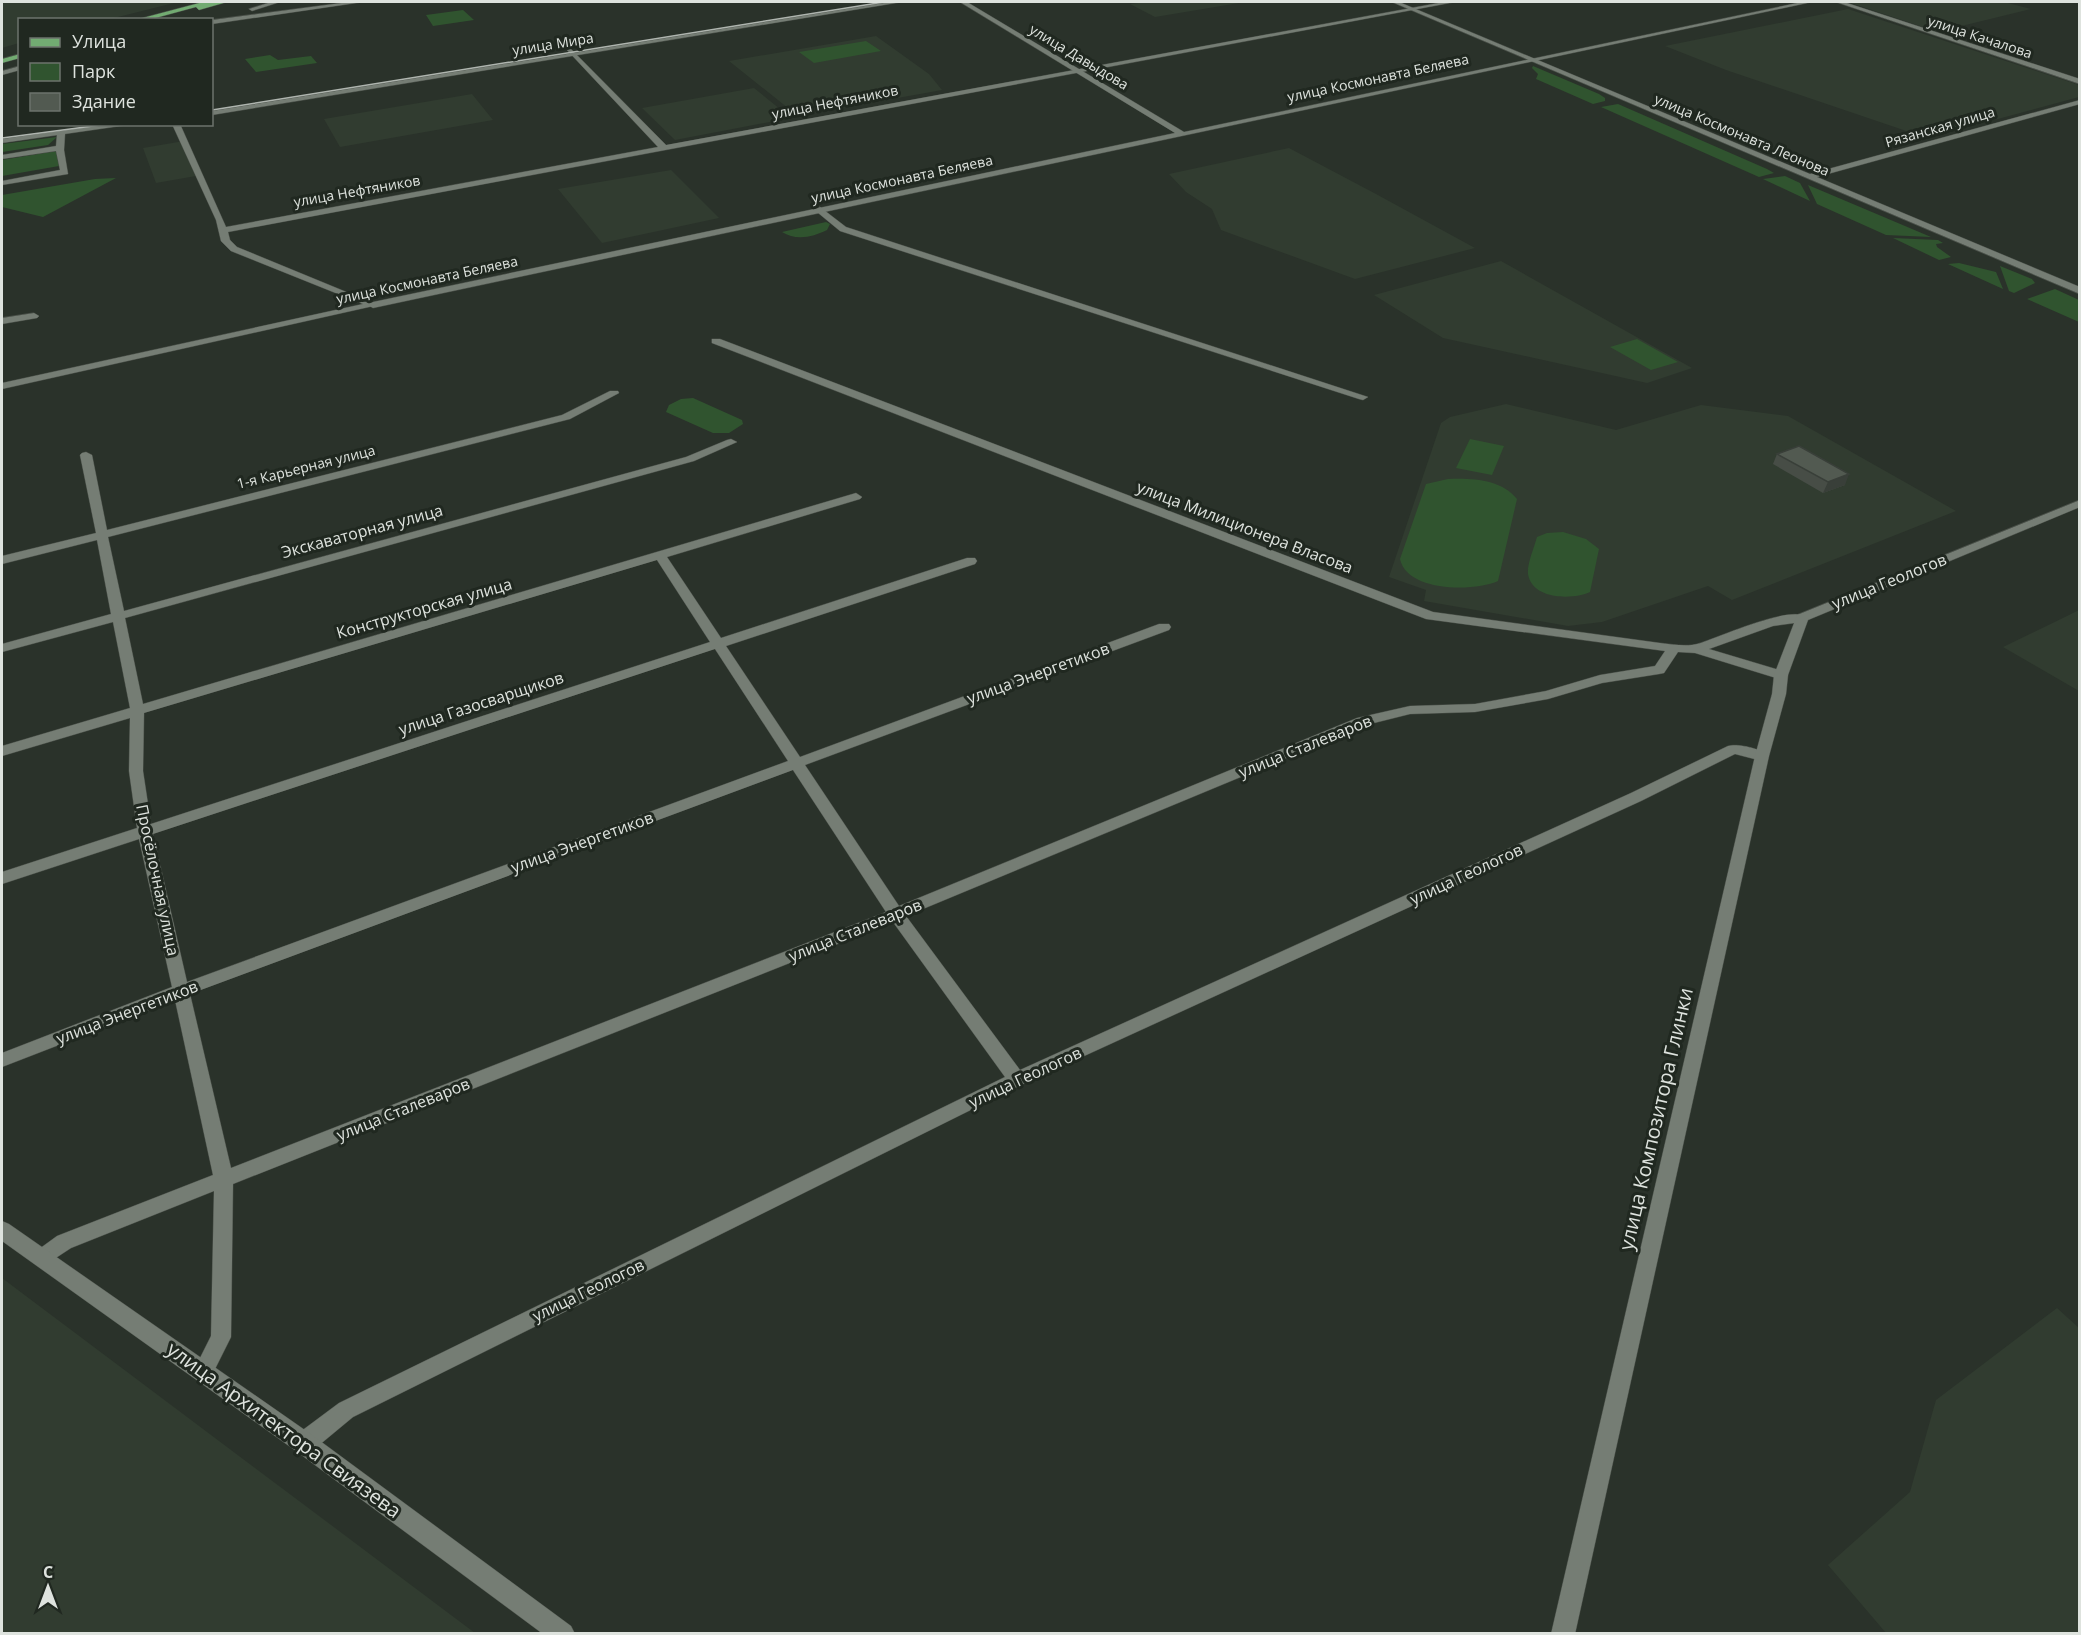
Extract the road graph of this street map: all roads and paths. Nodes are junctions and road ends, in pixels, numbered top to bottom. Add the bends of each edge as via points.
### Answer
1 (209, 2) edge
2 (224, 2) edge
3 (277, 2) edge
4 (360, 2) edge
5 (860, 2) edge
6 (899, 2) edge
7 (963, 2) edge
8 (1395, 2) edge
9 (1452, 2) edge
10 (1809, 2) edge
11 (1839, 2) edge
12 (1413, 9) junction
13 (146, 18) edge
14 (164, 18) edge
15 (213, 22) edge
16 (213, 22) edge
17 (18, 51) edge
18 (571, 51) junction
19 (2, 55) edge
20 (18, 57) edge
21 (1530, 59) junction
22 (2, 61) edge
23 (18, 69) edge
24 (1077, 70) junction
25 (2, 73) edge
26 (2079, 82) edge
27 (2079, 102) edge
28 (213, 105) edge
29 (213, 113) edge
30 (59, 126) edge
31 (116, 126) edge
32 (177, 126) edge
33 (2, 134) edge
34 (61, 134) junction
35 (1182, 134) junction
36 (2, 141) edge
37 (61, 148) junction
38 (664, 148) junction
39 (2, 157) edge
40 (1808, 177) junction
41 (2, 183) edge
42 (820, 210) junction
43 (222, 230) junction
44 (2079, 291) edge
45 (373, 305) junction
46 (34, 316) dead end
47 (2, 321) edge
48 (716, 341) dead end
49 (2, 387) edge
50 (614, 393) dead end
51 (1363, 397) dead end
52 (730, 442) dead end
53 (86, 455) dead end
54 (856, 497) dead end
55 (2079, 503) edge
56 (103, 534) junction
57 (660, 556) junction
58 (2, 560) edge
59 (971, 561) dead end
60 (119, 615) junction
61 (1802, 618) junction
62 (1164, 627) dead end
63 (717, 644) junction
64 (2, 648) edge
65 (1674, 648) junction
66 (1696, 649) junction
67 (1781, 675) junction
68 (137, 710) junction
69 (2, 751) edge
70 (1762, 756) junction
71 (796, 763) junction
72 (145, 831) junction
73 (2, 878) edge
74 (896, 914) junction
75 (183, 990) junction
76 (2, 1060) edge
77 (1017, 1079) junction
78 (224, 1180) junction
79 (2, 1230) edge
80 (42, 1258) junction
81 (203, 1372) junction
82 (304, 1443) junction
83 (563, 1634) edge
84 (1563, 1634) edge

1 - 13 main road
2 - 14 main road
3 - 15 street
4 - 16 street
5 - 18 street, улица Мира
6 - 18 street, улица Мира
7 - 24 street, улица Давыдова
8 - 12 street, улица Космонавта Леонова
9 - 12 street, улица Нефтяников
10 - 21 street, улица Космонавта Беляева
11 - 26 street, улица Качалова
12 - 21 street, улица Космонавта Леонова
12 - 24 street, улица Нефтяников
17 - 19 main road
18 - 28 street, улица Мира
18 - 29 street, улица Мира
18 - 38 street
20 - 22 main road
21 - 35 street, улица Космонавта Беляева
21 - 40 street, улица Космонавта Леонова
23 - 25 street
24 - 35 street, улица Давыдова
24 - 38 street, улица Нефтяников
27 - 40 street, Рязанская улица
30 - 33 street
31 - 34 street
32 - 43 street
34 - 36 street
34 - 37 street
35 - 42 street, улица Космонавта Беляева
37 - 39 street
37 - 41 street via 65,172
38 - 43 street, улица Нефтяников
40 - 44 street, улица Космонавта Леонова
42 - 45 street, улица Космонавта Беляева
42 - 51 street via 843,229
43 - 45 street via 234,249
45 - 49 street, улица Космонавта Беляева
46 - 47 street
48 - 65 street, улица Милиционера Власова via 1431,616
50 - 56 street, 1-я Карьерная улица via 566,417
52 - 60 street, Экскаваторная улица via 690,459
53 - 56 street, Просёлочная улица
54 - 57 street, Конструкторская улица
55 - 61 street, улица Геологов
56 - 58 street, 1-я Карьерная улица
56 - 60 street, Просёлочная улица
57 - 63 street
57 - 68 street, Конструкторская улица
59 - 63 street, улица Газосварщиков
60 - 64 street, Экскаваторная улица
60 - 68 street, Просёлочная улица
61 - 66 street, улица Геологов via 1771,622
61 - 67 street, улица Композитора Глинки
62 - 71 street, улица Энергетиков
63 - 71 street
63 - 72 street, улица Газосварщиков
65 - 66 street, улица Милиционера Власова
65 - 74 street, улица Сталеваров via 1659,670 1600,679 1538,697 1475,708 1410,710 1362,721
66 - 67 street, улица Милиционера Власова
67 - 70 street, улица Композитора Глинки
68 - 69 street, Конструкторская улица
68 - 72 street, Просёлочная улица via 136,771
70 - 77 street, улица Геологов via 1733,749
70 - 84 street, улица Композитора Глинки
71 - 74 street
71 - 75 street, улица Энергетиков
72 - 73 street, улица Газосварщиков
72 - 75 street, Просёлочная улица
74 - 77 street
74 - 78 street, улица Сталеваров
75 - 76 street, улица Энергетиков
75 - 78 street, Просёлочная улица
77 - 82 street, улица Геологов via 346,1410
78 - 80 street, улица Сталеваров via 64,1242
78 - 81 street, Просёлочная улица via 221,1337
79 - 80 street, улица Архитектора Свиязева
80 - 81 street, улица Архитектора Свиязева
81 - 82 street, улица Архитектора Свиязева
82 - 83 street, улица Архитектора Свиязева

